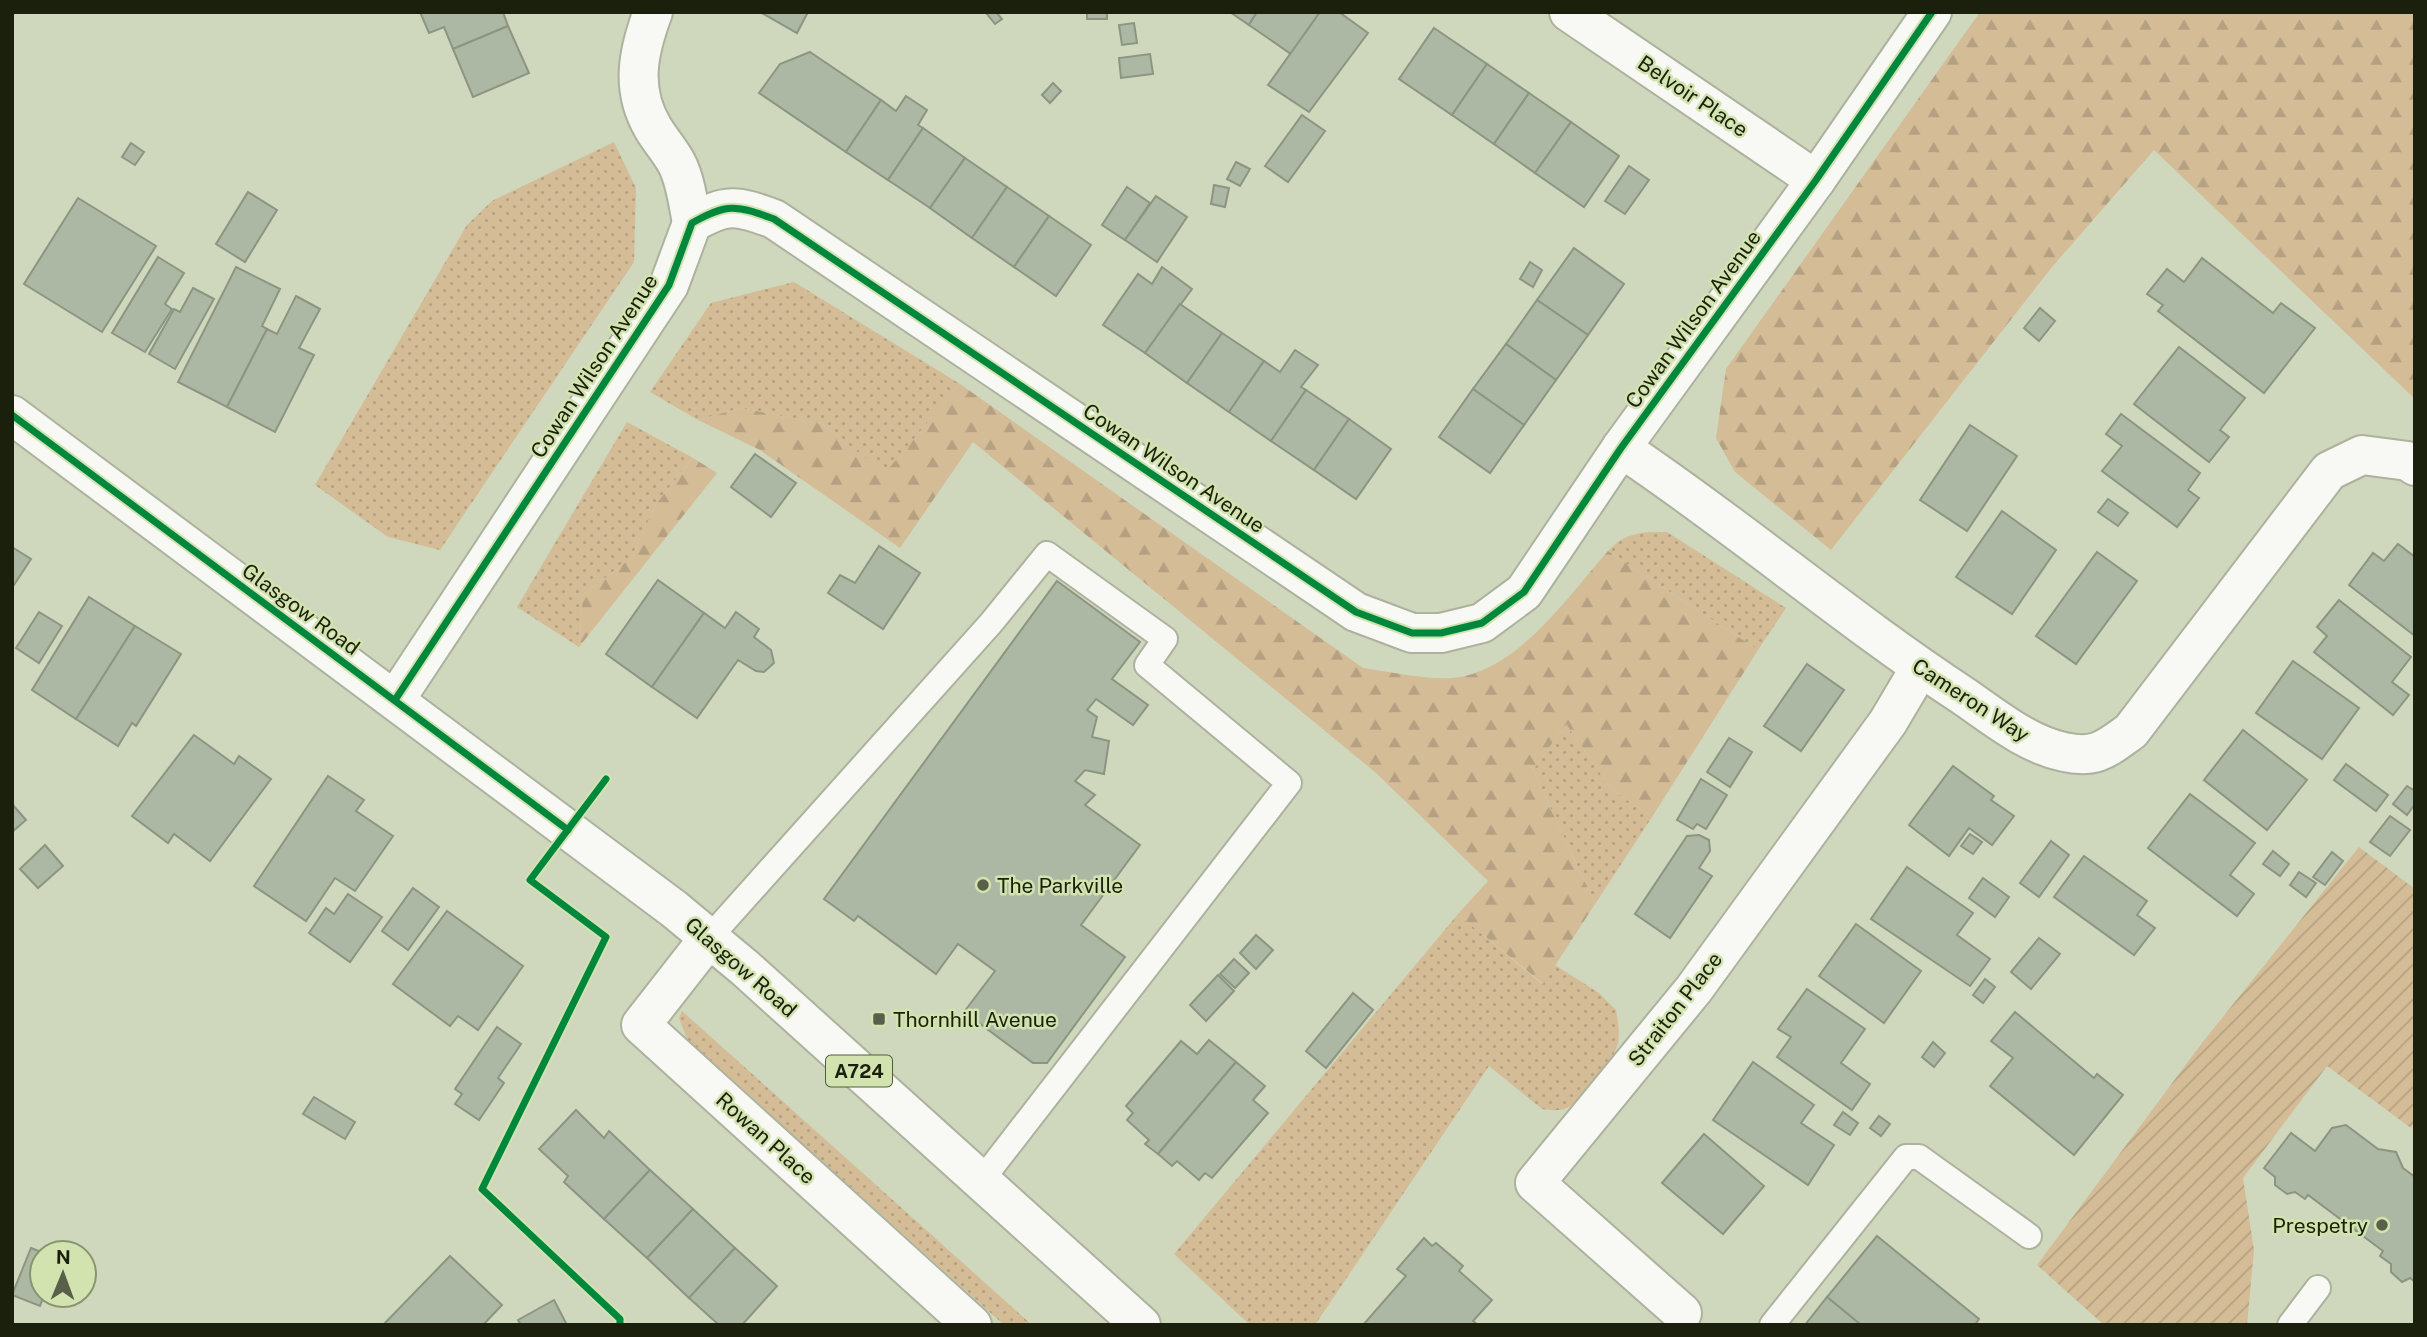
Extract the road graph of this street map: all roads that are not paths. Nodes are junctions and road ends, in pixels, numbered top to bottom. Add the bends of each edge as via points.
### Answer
1 (653, 12) edge
2 (1569, 12) edge
3 (1932, 12) edge
4 (1816, 180) junction
5 (692, 223) junction
6 (12, 415) edge
7 (1621, 448) junction
8 (2415, 466) edge
9 (1920, 668) junction
10 (395, 700) junction
11 (709, 937) junction
12 (981, 1181) junction
13 (2029, 1236) dead end
14 (2318, 1288) dead end
15 (1682, 1313) dead end
16 (972, 1325) edge
17 (1141, 1325) edge
18 (1772, 1325) edge
19 (2290, 1325) edge

1 - 5 street via 641,47 638,86 650,124 684,180
2 - 4 street, Belvoir Place
3 - 4 street, Cowan Wilson Avenue
4 - 7 street, Cowan Wilson Avenue
5 - 7 street, Cowan Wilson Avenue via 719,207 746,209 774,219 1356,612 1412,633 1441,633 1482,623 1524,592
5 - 10 street, Cowan Wilson Avenue via 669,285
6 - 10 street, Glasgow Road / A724
7 - 9 street, Cameron Way
8 - 9 street, Cameron Way via 2362,455 2329,471 2131,731 2098,754 2064,752 2030,740
9 - 15 street, Straiton Place via 1888,722 1694,989 1535,1183
10 - 11 street, Glasgow Road / A724
11 - 12 street, Glasgow Road / A724
11 - 12 lane via 991,623 1047,554 1165,639 1147,665 1289,783
11 - 16 street, Rowan Place via 641,1025
12 - 17 street, Glasgow Road / A724
13 - 18 lane via 1919,1157 1906,1157
14 - 19 lane

